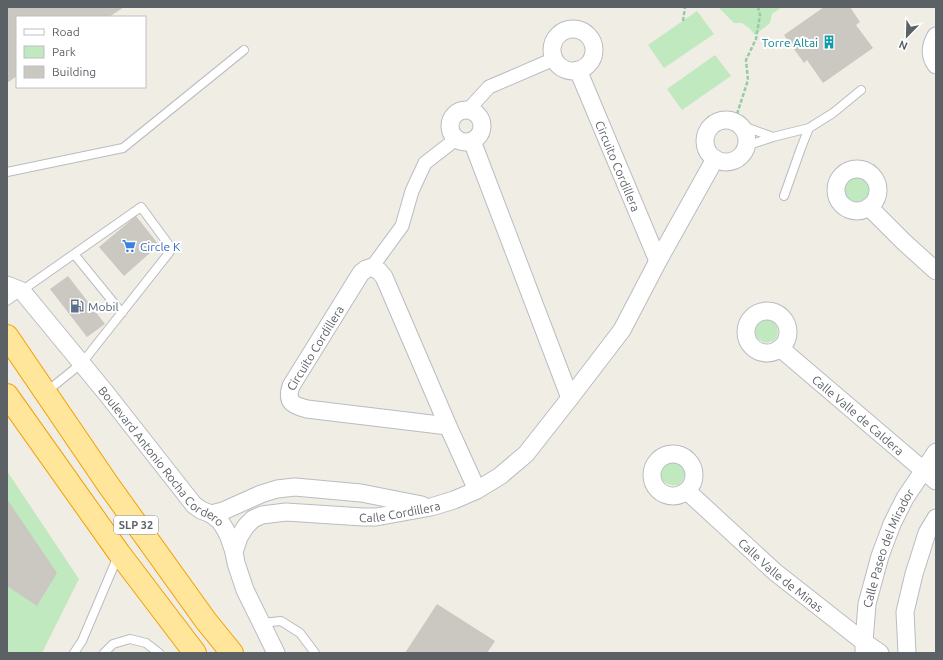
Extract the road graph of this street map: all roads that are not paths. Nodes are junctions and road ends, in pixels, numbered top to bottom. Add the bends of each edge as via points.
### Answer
1 (936, 36) edge
2 (244, 50) dead end
3 (554, 59) junction
4 (936, 65) edge
5 (578, 70) junction
6 (861, 90) dead end
7 (468, 110) junction
8 (737, 124) junction
9 (809, 128) junction
10 (773, 137) junction
11 (464, 140) junction
12 (746, 146) junction
13 (715, 159) junction
14 (7, 172) edge
15 (784, 196) dead end
16 (869, 207) dead end
17 (74, 254) junction
18 (658, 261) junction
19 (372, 267) junction
20 (936, 271) edge
21 (14, 288) edge
22 (7, 301) edge
23 (122, 313) junction
24 (7, 336) edge
25 (780, 348) dead end
26 (82, 363) junction
27 (46, 393) junction
28 (7, 395) edge
29 (570, 398) junction
30 (448, 426) junction
31 (936, 452) edge
32 (930, 476) edge
33 (477, 490) junction
34 (687, 491) dead end
35 (431, 507) junction
36 (211, 514) junction
37 (936, 518) edge
38 (234, 552) junction
39 (119, 553) junction
40 (262, 623) junction
41 (864, 648) edge
42 (74, 653) edge
43 (104, 653) edge
44 (159, 653) edge
45 (195, 653) edge
46 (232, 653) edge
47 (276, 653) edge
48 (315, 653) edge
49 (880, 653) edge
50 (907, 653) edge

1 - 4 street via 931,50 931,57
2 - 14 lane via 123,148
3 - 5 street via 564,69
3 - 5 street via 553,46 559,34 572,29 585,33 593,43 593,57
3 - 7 street via 489,87
5 - 18 street, Circuito Cordillera
6 - 9 lane
7 - 11 street, Circuito Cordillera via 481,119 482,130 476,139
7 - 11 street via 457,112 450,121 453,136
8 - 10 lane
8 - 12 street via 744,131
8 - 13 street via 727,120 719,121 708,129 705,136 706,149
9 - 10 lane
9 - 15 lane
10 - 12 lane
11 - 19 street, Circuito Cordillera via 425,163 412,191 402,226
11 - 29 street
12 - 13 street via 740,157 734,160 727,162
13 - 18 street
16 - 20 street
17 - 21 lane
17 - 23 lane
17 - 23 lane via 141,208 172,249
18 - 29 street via 622,330
19 - 30 street via 384,277
19 - 30 street, Circuito Cordillera via 361,273 291,386 289,399 292,404 307,409
21 - 22 lane
21 - 26 street, Boulevard Antonio Rocha Cordero
23 - 26 lane
24 - 27 highway, SLP 32
25 - 32 street, Calle Valle de Caldera
26 - 27 lane
26 - 36 street, Boulevard Antonio Rocha Cordero via 187,497 201,510
27 - 46 highway, SLP 32 via 206,622
28 - 39 highway, SLP 32
29 - 33 street via 526,454 500,476
30 - 33 street
31 - 32 street, Calle Paseo del Mirador
32 - 41 street, Calle Paseo del Mirador via 905,498 892,524 867,604
33 - 35 street
34 - 41 street, Calle Valle de Minas via 774,572
35 - 36 street, Calle Cordillera via 361,493 295,487 261,494
35 - 38 street, Calle Cordillera via 376,517 286,512 262,515 246,526
36 - 38 street, Boulevard Antonio Rocha Cordero via 225,528
37 - 50 street via 927,533 904,612
38 - 40 street, Boulevard Antonio Rocha Cordero via 245,590
39 - 42 lane via 82,641
39 - 45 highway, SLP 32
40 - 47 street, Boulevard Antonio Rocha Cordero
40 - 48 lane via 281,621 300,633
41 - 49 street, Calle Valle de Minas
43 - 44 lane via 112,644 130,639 146,643

